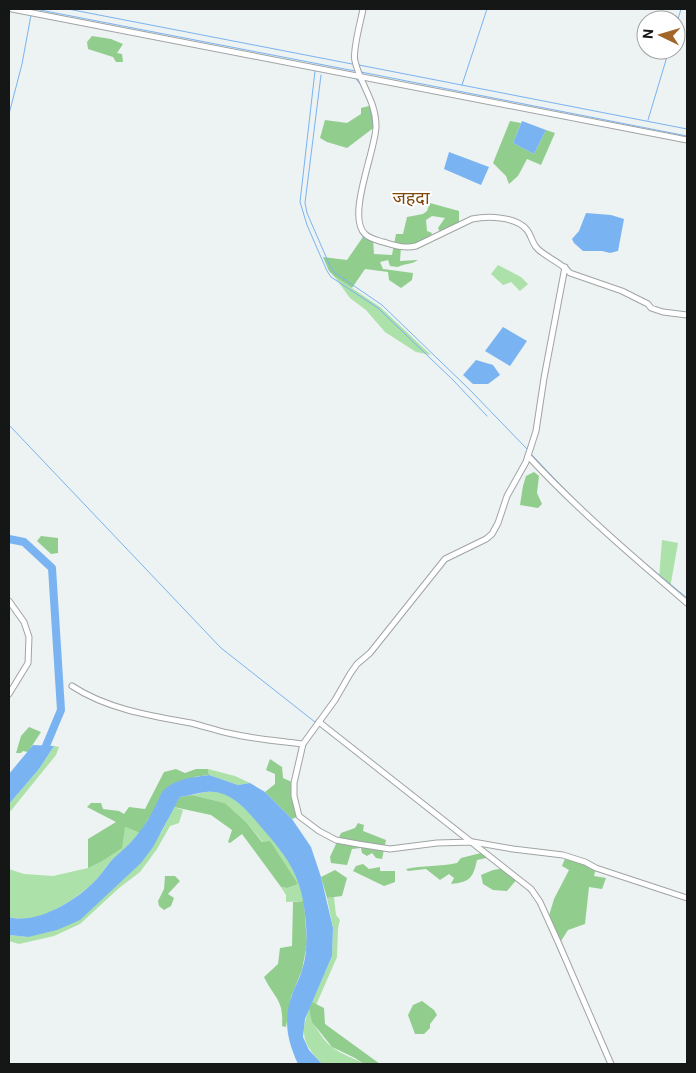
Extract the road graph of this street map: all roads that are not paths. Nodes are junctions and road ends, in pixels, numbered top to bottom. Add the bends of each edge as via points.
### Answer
1 (12, 9) edge
2 (363, 9) edge
3 (33, 11) edge
4 (359, 75) junction
5 (687, 140) edge
6 (565, 267) junction
7 (687, 315) edge
8 (528, 456) junction
9 (9, 601) edge
10 (687, 603) edge
11 (72, 686) dead end
12 (9, 694) edge
13 (319, 722) junction
14 (303, 744) junction
15 (472, 842) junction
16 (687, 898) edge
17 (611, 1064) edge

1 - 3 street
2 - 4 street via 354,59
3 - 4 street
4 - 5 street
4 - 6 street via 373,105 376,126 360,197 361,224 365,234 406,248 472,219 498,219 522,225 536,247
6 - 7 street via 570,273 622,291 651,308
6 - 8 street via 540,412
8 - 10 street via 608,535
8 - 13 street via 492,534 445,559 370,654 357,664
9 - 12 street via 24,622 29,637 28,663
11 - 14 street via 122,708 156,717 282,743
13 - 14 street
13 - 15 street
14 - 15 street via 294,796 299,816 320,831 336,840 390,849
15 - 16 street via 563,855
15 - 17 street via 532,889

